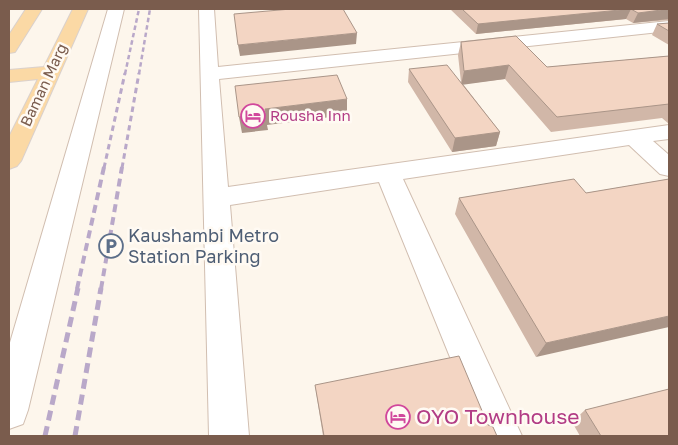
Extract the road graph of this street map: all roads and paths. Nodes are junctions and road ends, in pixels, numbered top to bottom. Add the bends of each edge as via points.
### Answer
1 (34, 9) edge
2 (80, 9) edge
3 (116, 9) edge
4 (206, 9) edge
5 (669, 26) edge
6 (9, 48) edge
7 (50, 72) junction
8 (209, 74) junction
9 (9, 76) edge
10 (669, 132) edge
11 (634, 137) junction
12 (9, 161) edge
13 (669, 168) edge
14 (388, 173) junction
15 (216, 198) junction
16 (9, 410) edge
17 (229, 436) edge
18 (502, 436) edge

1 - 6 main road
2 - 7 main road, Baman Marg
3 - 16 street
4 - 8 street
5 - 8 street
7 - 9 main road
7 - 12 main road, Baman Marg via 27,104
8 - 15 street
10 - 11 street
11 - 13 street
11 - 14 street
14 - 15 street
14 - 18 street
15 - 17 street

